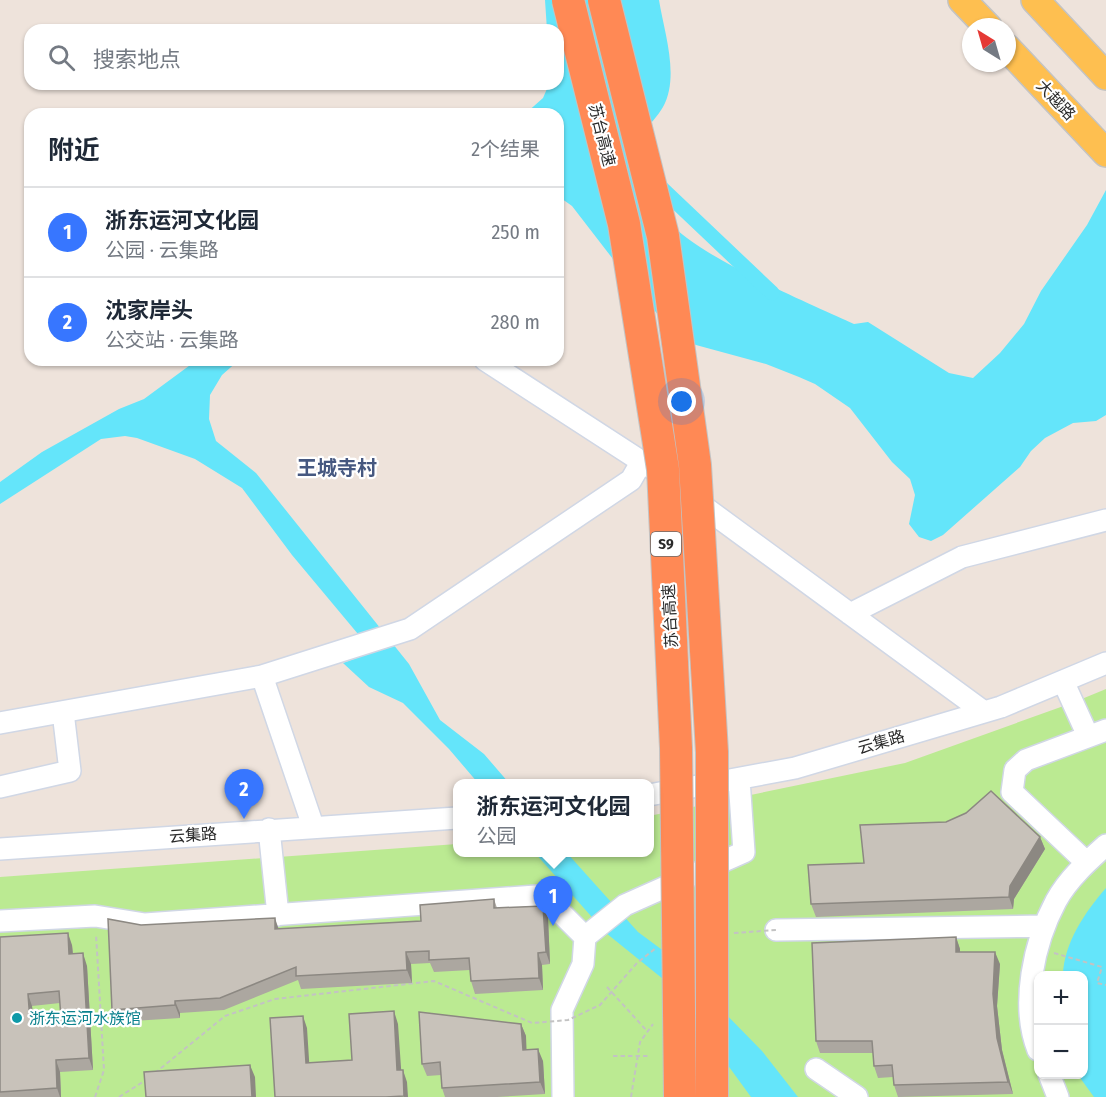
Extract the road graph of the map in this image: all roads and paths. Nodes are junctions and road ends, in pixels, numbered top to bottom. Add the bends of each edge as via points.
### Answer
1 (568, 0) edge
2 (604, 0) edge
3 (962, 0) edge
4 (1043, 4) edge
5 (979, 18) edge
6 (1016, 58) edge
7 (1106, 76) edge
8 (1106, 153) edge
9 (493, 366) edge
10 (642, 462) junction
11 (1106, 520) edge
12 (850, 614) junction
13 (1106, 663) edge
14 (262, 676) junction
15 (1063, 681) junction
16 (63, 712) junction
17 (984, 712) junction
18 (0, 723) edge
19 (1097, 733) edge
20 (738, 779) junction
21 (0, 787) edge
22 (654, 794) edge
23 (453, 818) edge
24 (313, 826) junction
25 (269, 829) junction
26 (1106, 845) edge
27 (0, 849) edge
28 (1086, 862) junction
29 (278, 915) junction
30 (95, 916) junction
31 (0, 921) edge
32 (1044, 926) junction
33 (776, 930) joint
34 (725, 934) dead end
35 (585, 937) junction
36 (659, 946) dead end
37 (1064, 956) dead end
38 (1106, 985) edge
39 (607, 987) dead end
40 (653, 1024) dead end
41 (646, 1031) junction
42 (1034, 1040) edge
43 (613, 1056) dead end
44 (636, 1056) junction
45 (650, 1056) dead end
46 (816, 1069) dead end
47 (1050, 1079) edge
48 (95, 1097) edge
49 (119, 1097) edge
50 (563, 1097) edge
51 (631, 1097) edge
52 (680, 1097) edge
53 (712, 1097) edge
54 (857, 1097) edge
55 (1058, 1097) edge

1 - 52 highway, 苏台高速 / S9, bridge via 624,224 663,469 676,748
2 - 53 highway, 苏台高速 / S9, bridge via 663,236 695,465 712,752
3 - 5 main road
4 - 7 main road
6 - 8 main road, 大越路
9 - 10 street
10 - 12 street
10 - 14 street via 631,480 410,629
11 - 12 street via 962,557
12 - 17 street
13 - 15 street, 云集路
14 - 16 street
14 - 24 street
15 - 17 street, 云集路
15 - 19 street
16 - 18 street
16 - 21 street via 70,771
17 - 20 street, 云集路 via 795,768
19 - 28 street via 1026,760 1015,770 1012,792
20 - 22 street, 云集路
20 - 35 street via 744,852 625,905
23 - 24 street, 云集路
24 - 25 street, 云集路
25 - 27 street, 云集路
25 - 29 street
26 - 28 street
28 - 32 street via 1057,898
29 - 30 street via 145,924
29 - 35 street via 536,896 550,902
30 - 31 street
30 - 48 path via 104,1070
32 - 33 street
32 - 42 street via 1030,988
33 - 34 path, bridge
35 - 50 street via 582,964 562,1010
36 - 49 path, bridge via 637,963 600,1005 568,1020 532,1023 434,981 275,999 225,1016 140,1085
37 - 38 path via 1102,967 1097,982
39 - 41 path
40 - 41 path
41 - 44 path
43 - 44 path
44 - 45 path
44 - 51 path
46 - 54 street
47 - 55 street

